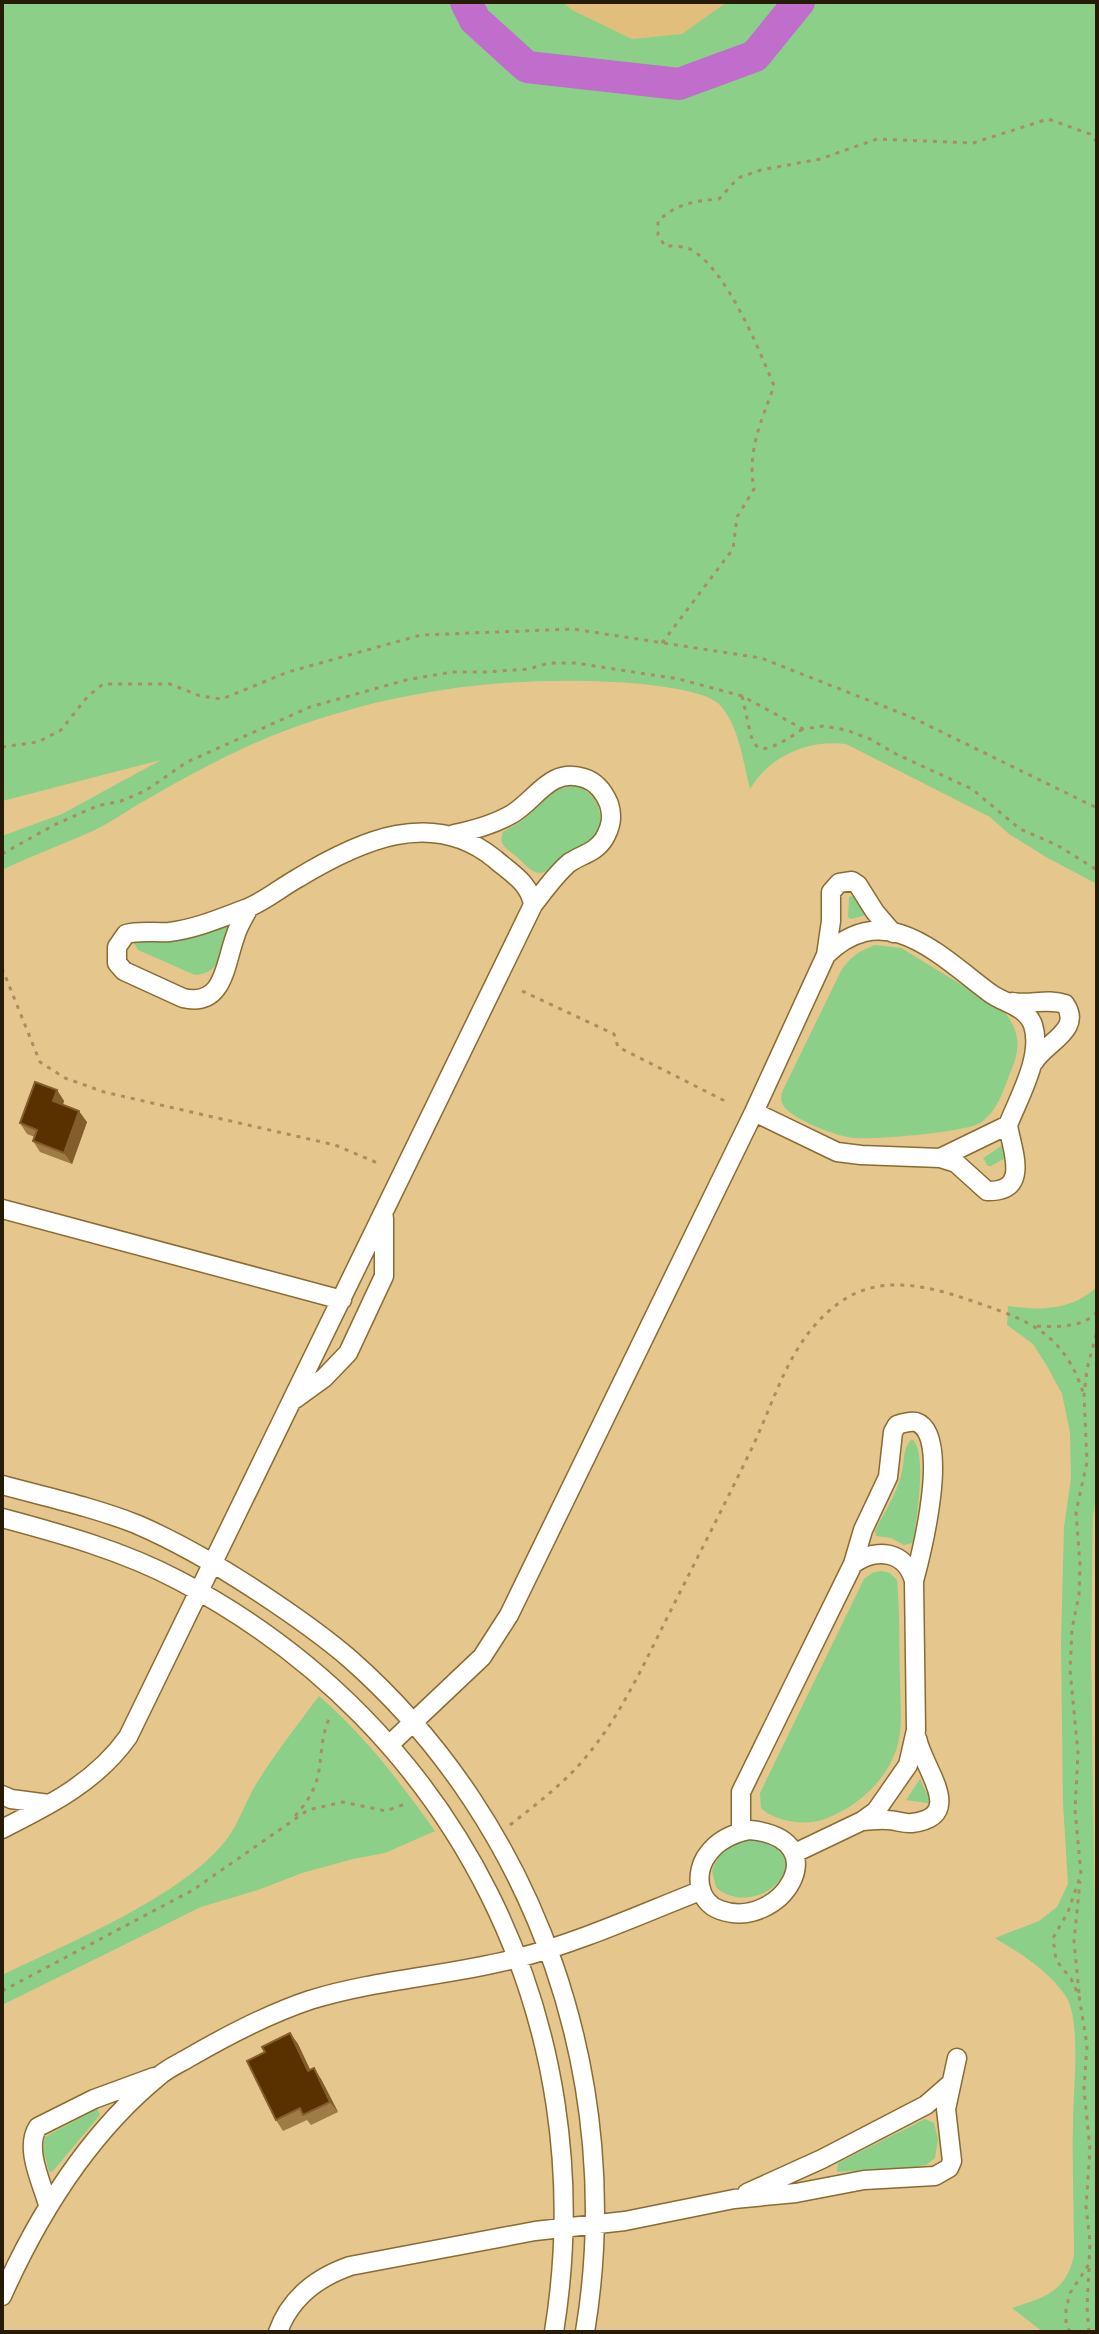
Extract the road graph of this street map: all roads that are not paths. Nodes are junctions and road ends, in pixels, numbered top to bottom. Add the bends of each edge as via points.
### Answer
1 (450, 834) junction
2 (533, 905) junction
3 (249, 908) junction
4 (895, 935) junction
5 (826, 955) junction
6 (1001, 1001) junction
7 (1028, 1072) junction
8 (754, 1112) junction
9 (1008, 1125) junction
10 (940, 1158) junction
11 (2, 1209) edge
12 (384, 1213) junction
13 (342, 1300) junction
14 (292, 1400) junction
15 (2, 1485) edge
16 (2, 1518) edge
17 (213, 1564) junction
18 (853, 1564) junction
19 (914, 1581) junction
20 (199, 1592) junction
21 (413, 1724) junction
22 (916, 1730) junction
23 (389, 1745) junction
24 (2, 1795) edge
25 (49, 1804) junction
26 (862, 1821) junction
27 (2, 1829) edge
28 (741, 1832) junction
29 (795, 1853) junction
30 (700, 1891) junction
31 (547, 1949) junction
32 (519, 1958) junction
33 (957, 2058) dead end
34 (160, 2074) junction
35 (949, 2085) junction
36 (822, 2159) junction
37 (831, 2186) junction
38 (734, 2199) junction
39 (48, 2205) junction
40 (595, 2224) junction
41 (564, 2227) junction
42 (2, 2296) edge
43 (278, 2332) edge
44 (554, 2332) edge
45 (585, 2332) edge

1 - 2 street via 481,847 526,885
1 - 2 street via 503,819 559,778 581,777 600,788 612,820 603,841 569,863
1 - 3 street via 401,834 340,853
2 - 12 street
3 - 3 street via 180,930 126,934 117,947 117,963 183,998 208,996 220,984
4 - 5 street via 865,930 840,941
4 - 5 street via 858,885 839,883 831,892
4 - 6 street via 915,938
5 - 8 street
6 - 7 street via 1022,1009 1033,1027 1035,1050
6 - 7 street via 1052,1000 1070,1010 1068,1029 1038,1055
7 - 9 street
8 - 10 street via 837,1152
8 - 21 street via 509,1615 482,1657
9 - 10 street
9 - 10 street via 1017,1172 1003,1187 987,1191 963,1168
11 - 13 street
12 - 13 street
12 - 14 street via 384,1276 373,1304 338,1366
13 - 14 street
14 - 17 street
15 - 17 street via 135,1524
16 - 20 street via 125,1556
17 - 20 street
17 - 21 street via 339,1650
18 - 19 street via 885,1553 904,1561
18 - 19 street via 888,1477 893,1432 897,1425 915,1422 929,1436 932,1452 929,1519
18 - 28 street via 741,1792
19 - 22 street
20 - 23 street via 328,1682
20 - 25 street via 113,1758
21 - 23 street
21 - 31 street via 450,1769 508,1860
22 - 26 street via 899,1782
22 - 26 street via 941,1803 922,1821
23 - 32 street via 447,1820
24 - 25 street
25 - 27 street
26 - 29 street
28 - 29 street via 778,1835
28 - 30 street via 708,1854
29 - 30 street via 796,1869 786,1891 753,1912 715,1908
30 - 31 street
31 - 32 street
31 - 40 street via 583,2065
32 - 34 street via 310,2001 247,2026
32 - 41 street via 551,2073
33 - 35 street
34 - 39 street via 77,2161
34 - 39 street via 38,2127 32,2148
35 - 36 street via 926,2105
35 - 37 street via 949,2168 935,2176
36 - 37 street
36 - 38 street
37 - 38 street
38 - 40 street
39 - 42 street
40 - 41 street
40 - 45 street
41 - 43 street via 336,2271 301,2293
41 - 44 street

